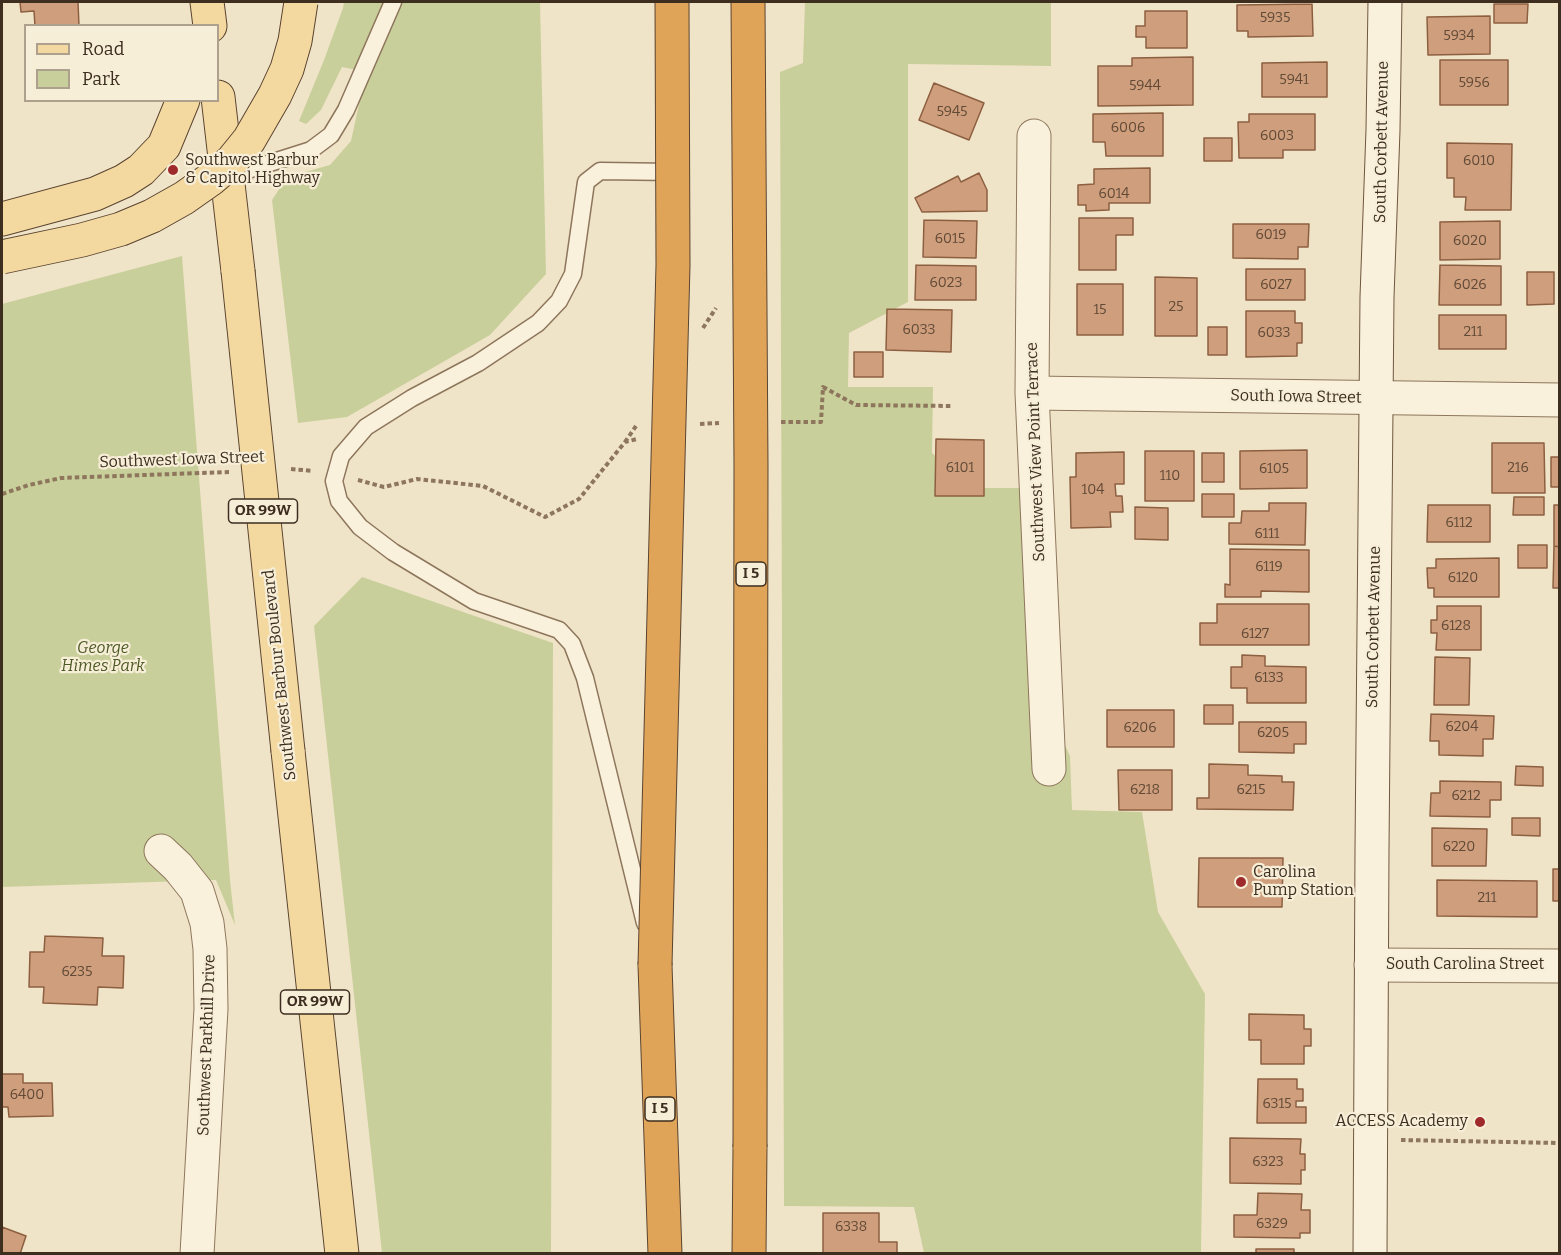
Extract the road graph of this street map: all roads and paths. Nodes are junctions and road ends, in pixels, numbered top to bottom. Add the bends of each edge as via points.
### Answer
1 (207, 2) edge
2 (301, 2) edge
3 (393, 2) edge
4 (672, 2) edge
5 (747, 2) edge
6 (1385, 2) edge
7 (210, 24) edge
8 (182, 102) edge
9 (218, 102) edge
10 (1034, 136) dead end
11 (673, 172) junction
12 (226, 177) junction
13 (2, 219) edge
14 (2, 257) edge
15 (1032, 393) junction
16 (1376, 399) junction
17 (1560, 400) edge
18 (952, 406) dead end
19 (727, 423) dead end
20 (774, 423) dead end
21 (703, 424) dead end
22 (236, 472) dead end
23 (354, 479) dead end
24 (2, 494) edge
25 (579, 499) dead end
26 (1049, 769) dead end
27 (161, 851) dead end
28 (655, 965) junction
29 (1371, 965) junction
30 (1560, 966) edge
31 (1370, 1139) junction
32 (1560, 1143) edge
33 (196, 1254) edge
34 (342, 1254) edge
35 (665, 1254) edge
36 (749, 1254) edge
37 (1371, 1254) edge

1 - 7 main road
2 - 14 main road, bridge via 295,41 275,95 249,140 211,179 152,216 121,228
3 - 12 lane via 346,110 331,135 311,150
4 - 11 highway, I 5, bridge
5 - 36 highway, I 5, bridge via 751,465
6 - 16 street, South Corbett Avenue
8 - 13 main road via 164,146 141,170 95,194
9 - 12 main road, Southwest Barbur Boulevard / OR 99W
10 - 15 street, Southwest View Point Terrace
11 - 28 highway, I 5, bridge
11 - 28 lane via 600,171 586,182 573,274 559,301 538,323 366,427 341,456 334,481 339,501 360,527 393,552 474,601 559,630 572,644 585,678
12 - 34 main road, Southwest Barbur Boulevard / OR 99W, bridge
15 - 16 street, South Iowa Street
15 - 26 street, Southwest View Point Terrace
16 - 17 street, South Iowa Street
16 - 29 street, South Corbett Avenue
18 - 20 path via 856,405 823,387 820,422
19 - 21 path
22 - 24 path, Southwest Iowa Street via 87,476 43,481
23 - 25 path via 384,487 417,479 483,486 545,517
27 - 33 street, Southwest Parkhill Drive via 197,891 210,949 212,1009
28 - 35 highway, I 5
29 - 30 street, South Carolina Street
29 - 31 street, South Corbett Avenue
31 - 32 path
31 - 37 street, South Corbett Avenue

